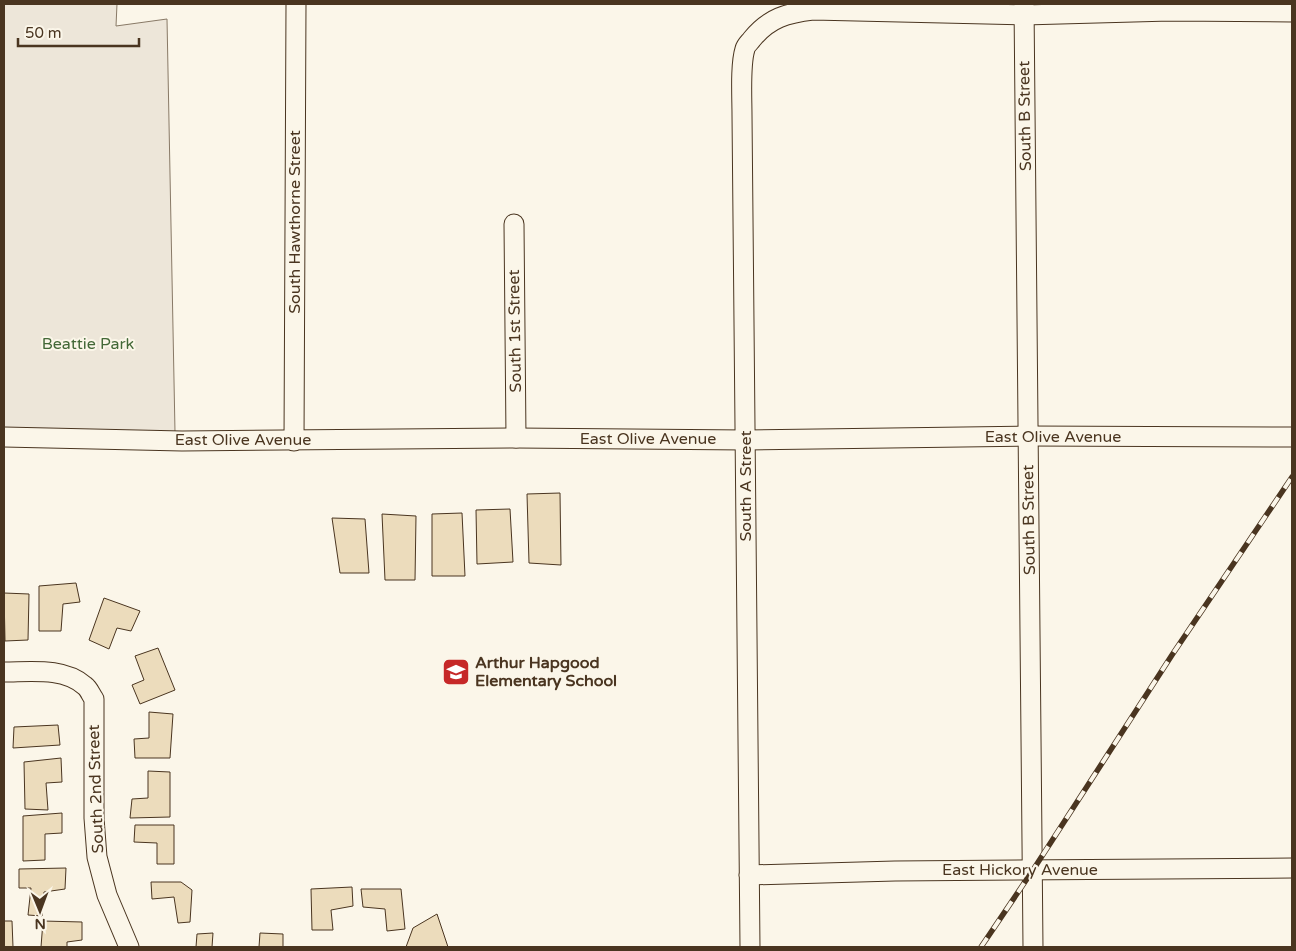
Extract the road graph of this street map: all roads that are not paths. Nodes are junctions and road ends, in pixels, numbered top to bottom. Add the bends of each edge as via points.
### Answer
1 (296, 4) edge
2 (1024, 10) edge
3 (1292, 12) edge
4 (514, 224) dead end
5 (1028, 436) junction
6 (4, 437) edge
7 (1292, 437) edge
8 (516, 438) junction
9 (746, 440) junction
10 (294, 441) junction
11 (4, 672) edge
12 (1292, 868) edge
13 (1033, 870) junction
14 (748, 875) junction
15 (129, 947) edge
16 (750, 947) edge
17 (1034, 947) edge

1 - 10 street, South Hawthorne Street
2 - 3 street, South A Street
2 - 5 street, South B Street
2 - 9 street, South A Street via 813,10 780,16 760,30 745,48 742,70
4 - 8 street, South 1st Street
5 - 7 street, East Olive Avenue
5 - 9 street, East Olive Avenue
5 - 13 street, South B Street
6 - 10 street, East Olive Avenue
8 - 9 street, East Olive Avenue
8 - 10 street, East Olive Avenue
9 - 14 street, South A Street
11 - 15 street, South 2nd Street via 44,671 73,677 87,687 94,699 97,857 107,895
12 - 13 street, East Hickory Avenue
13 - 14 street, East Hickory Avenue
13 - 17 street, South B Street
14 - 16 street, South A Street

